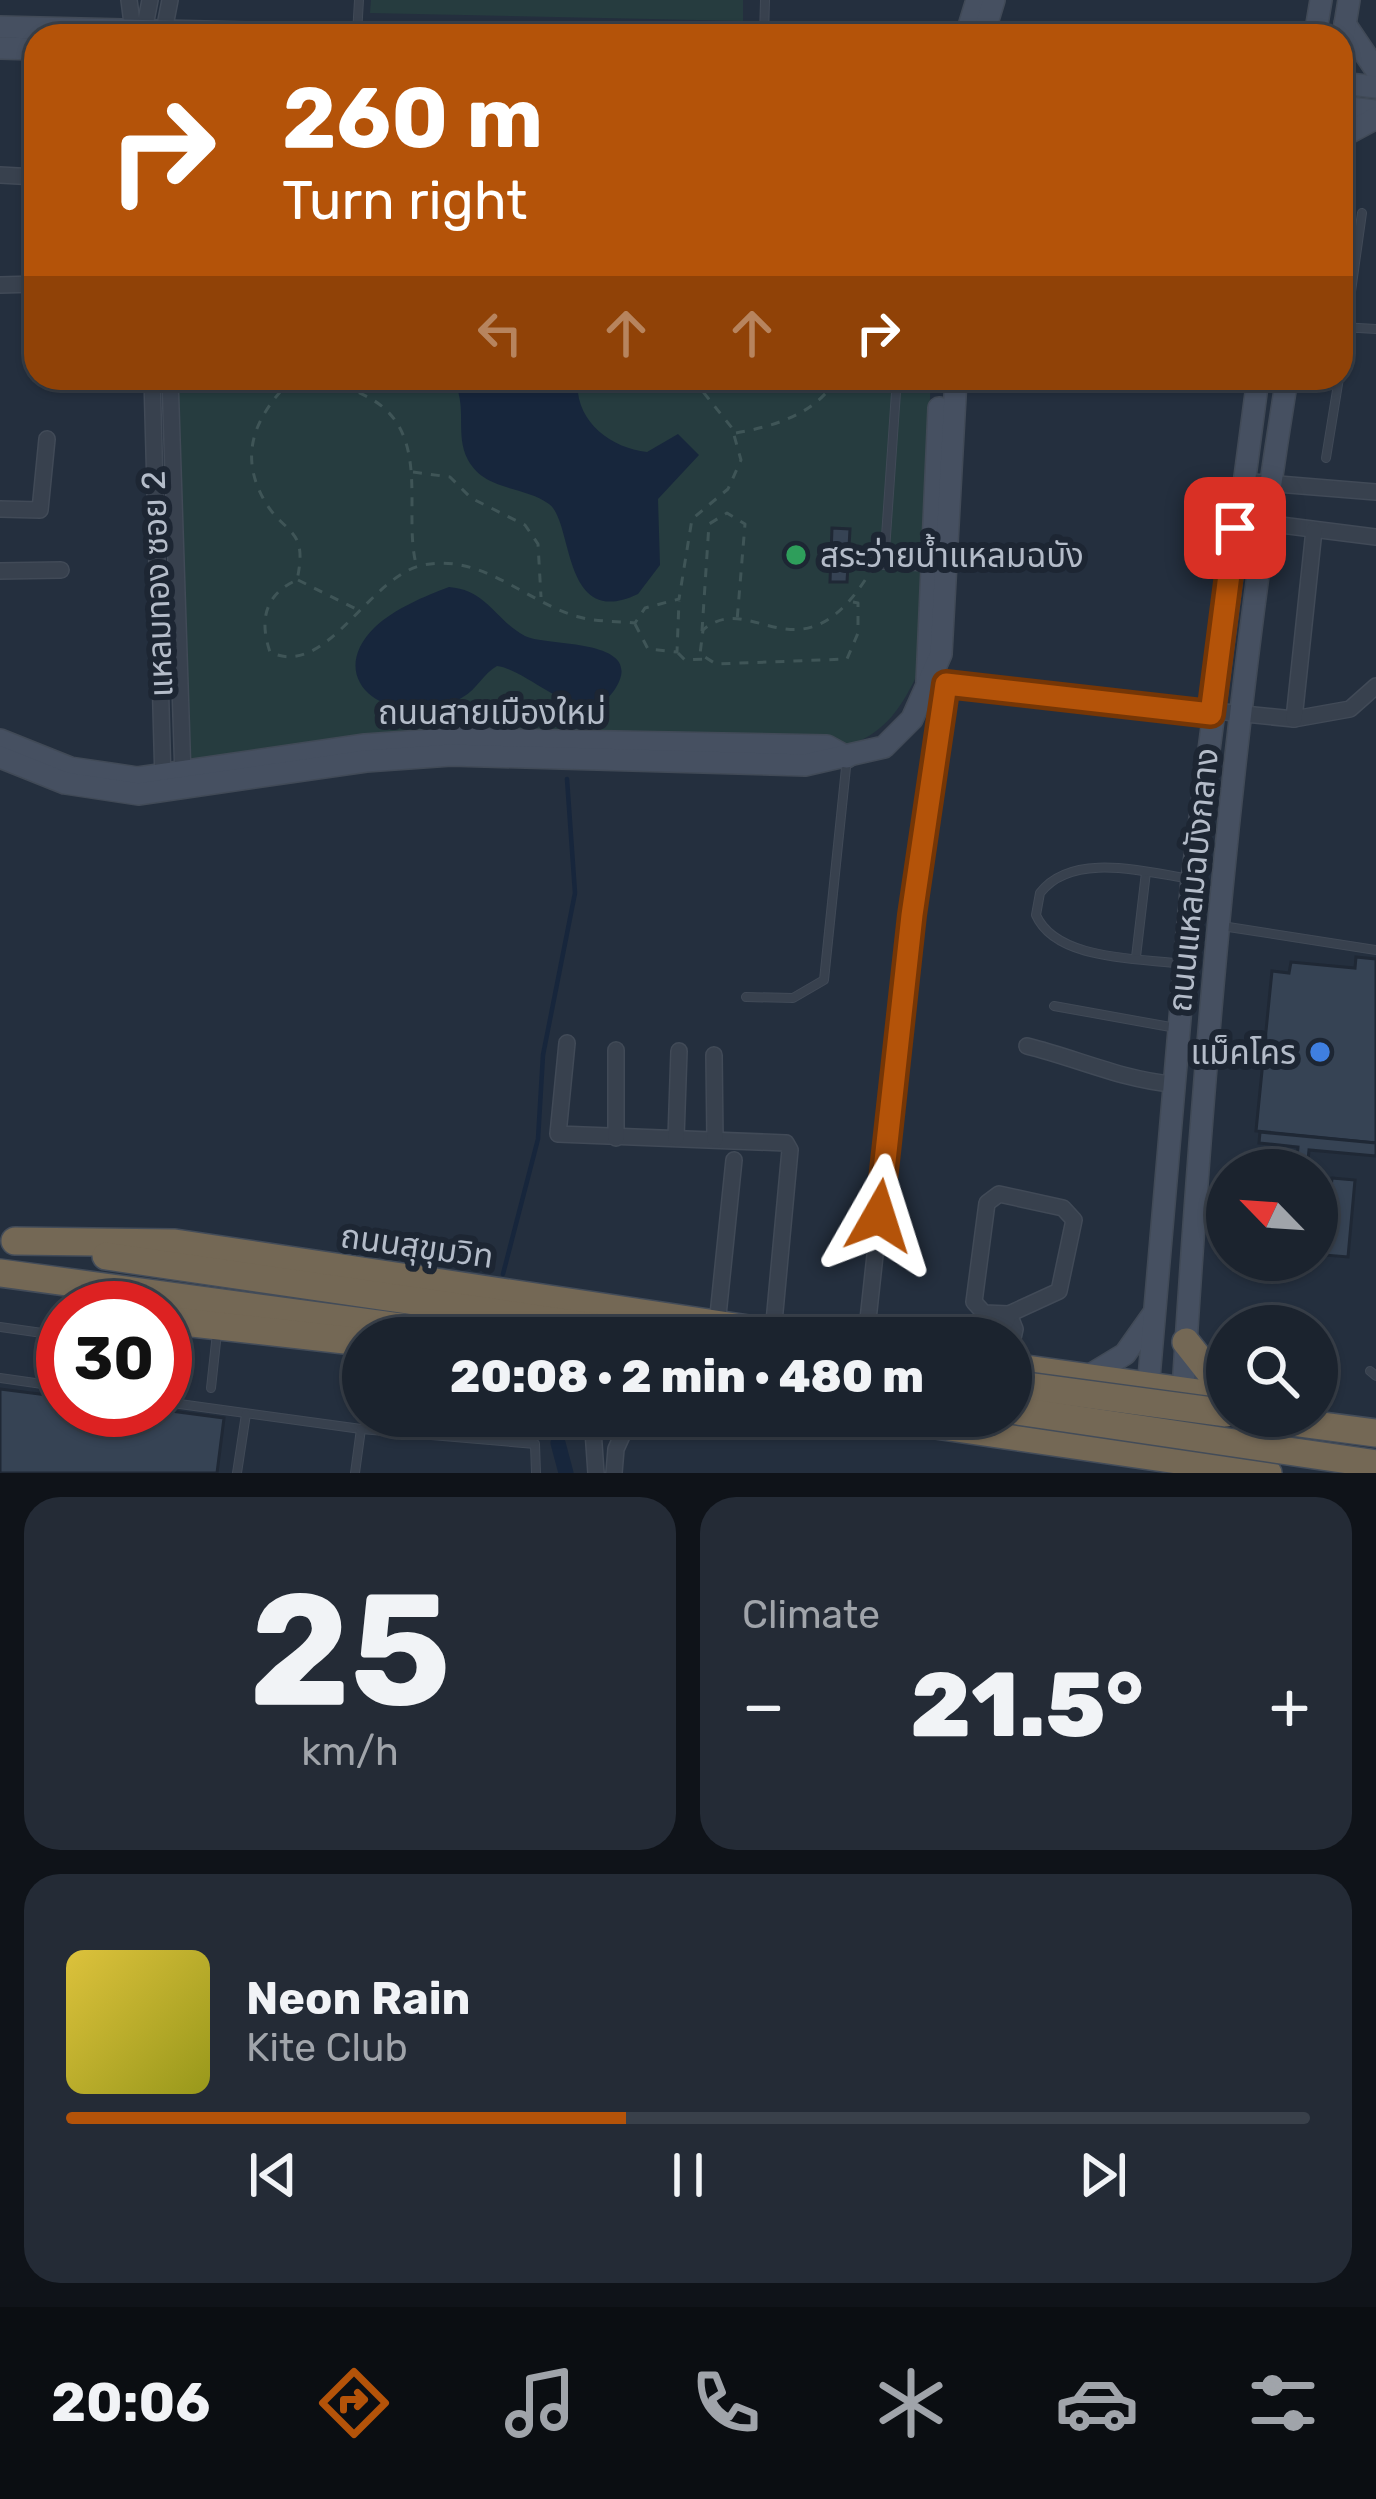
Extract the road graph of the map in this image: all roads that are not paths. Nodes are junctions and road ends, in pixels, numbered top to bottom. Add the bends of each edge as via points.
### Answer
1 (1349, 0) edge
2 (1345, 24) edge
3 (1353, 36) edge
4 (1376, 70) edge
5 (1362, 213) dead end
6 (1353, 270) edge
7 (153, 390) edge
8 (170, 390) edge
9 (896, 390) edge
10 (941, 390) edge
11 (955, 390) edge
12 (1256, 390) edge
13 (1286, 390) edge
14 (1337, 390) edge
15 (47, 439) dead end
16 (1326, 458) dead end
17 (1241, 481) junction
18 (1270, 483) junction
19 (1376, 493) edge
20 (0, 509) edge
21 (1265, 523) junction
22 (1314, 530) junction
23 (1376, 537) edge
24 (938, 567) junction
25 (62, 570) dead end
26 (0, 571) edge
27 (936, 683) junction
28 (1376, 686) edge
29 (1211, 714) junction
30 (1243, 718) junction
31 (1294, 719) junction
32 (0, 740) edge
33 (847, 757) junction
34 (0, 758) edge
35 (173, 781) junction
36 (1146, 872) junction
37 (1192, 879) junction
38 (1220, 926) junction
39 (1376, 950) edge
40 (1136, 957) junction
41 (1184, 964) junction
42 (746, 997) dead end
43 (1054, 1006) dead end
44 (1178, 1028) junction
45 (567, 1043) dead end
46 (1027, 1046) dead end
47 (616, 1050) dead end
48 (679, 1052) dead end
49 (714, 1055) dead end
50 (1171, 1093) junction
51 (1204, 1104) junction
52 (616, 1138) junction
53 (676, 1138) junction
54 (715, 1139) junction
55 (734, 1160) dead end
56 (1197, 1200) junction
57 (1206, 1201) edge
58 (8, 1240) edge
59 (4, 1274) edge
60 (36, 1283) edge
61 (199, 1285) junction
62 (1190, 1294) junction
63 (1156, 1301) junction
64 (1009, 1314) junction
65 (370, 1317) edge
66 (488, 1317) edge
67 (664, 1317) edge
68 (718, 1317) edge
69 (789, 1317) edge
70 (868, 1317) edge
71 (1008, 1317) edge
72 (1010, 1317) edge
73 (192, 1323) edge
74 (218, 1326) junction
75 (0, 1327) edge
76 (36, 1332) edge
77 (342, 1340) edge
78 (1186, 1342) junction
79 (1206, 1368) edge
80 (1032, 1370) edge
81 (0, 1378) edge
82 (1090, 1378) junction
83 (36, 1384) edge
84 (1149, 1386) junction
85 (1032, 1387) edge
86 (212, 1388) dead end
87 (1183, 1391) junction
88 (1206, 1394) edge
89 (192, 1406) edge
90 (1206, 1411) edge
91 (1032, 1413) edge
92 (1338, 1413) edge
93 (246, 1414) junction
94 (1376, 1418) edge
95 (342, 1427) edge
96 (1338, 1427) edge
97 (1376, 1432) edge
98 (360, 1437) edge
99 (454, 1437) edge
100 (593, 1437) edge
101 (621, 1437) edge
102 (993, 1437) edge
103 (1236, 1437) edge
104 (1096, 1455) edge
105 (1141, 1464) edge
106 (1376, 1464) edge
107 (1192, 1468) edge
108 (1261, 1472) edge
109 (237, 1473) edge
110 (355, 1473) edge
111 (536, 1473) edge
112 (596, 1473) edge
113 (614, 1473) edge

1 - 2 main road
3 - 4 main road
5 - 6 lane
7 - 35 street, แหลมทอง ซอย 2
8 - 35 street, แหลมทอง ซอย 2
9 - 24 lane via 884,565
10 - 24 main road
11 - 24 main road
12 - 17 main road, ถนนแหลมฉบังกลาง
13 - 18 main road, ถนนแหลมฉบังกลาง
14 - 16 lane
15 - 20 street via 40,510
17 - 18 street
17 - 29 main road, ถนนแหลมฉบังกลาง
18 - 19 street
18 - 21 main road, ถนนแหลมฉบังกลาง
21 - 22 street
21 - 30 main road, ถนนแหลมฉบังกลาง
22 - 23 street
22 - 31 street
24 - 27 main road
25 - 26 street
27 - 29 street
27 - 33 main road via 884,747
27 - 70 street
28 - 31 street via 1350,709
29 - 30 street
29 - 37 main road, ถนนแหลมฉบังกลาง
30 - 31 street
30 - 38 main road, ถนนแหลมฉบังกลาง
32 - 35 main road, ถนนสายเมืองใหม่ via 104,777
33 - 35 main road, ถนนสายเมืองใหม่ via 827,746 710,754 451,739
33 - 42 lane via 824,980 793,998
34 - 35 main road, ถนนสายเมืองใหม่ via 102,792
36 - 37 lane
36 - 40 lane
36 - 40 lane via 1066,872 1040,893 1036,914 1057,940
37 - 41 main road, ถนนแหลมฉบังกลาง
38 - 39 lane
38 - 51 main road, ถนนแหลมฉบังกลาง
40 - 41 lane
41 - 44 main road, ถนนแหลมฉบังกลาง
43 - 44 lane
44 - 50 main road, ถนนแหลมฉบังกลาง
45 - 52 street via 558,1134
46 - 50 street
47 - 52 street
48 - 53 street
49 - 54 street
50 - 51 main road
50 - 63 main road, ถนนแหลมฉบังกลาง
51 - 56 main road, ถนนแหลมฉบังกลาง
52 - 53 street
53 - 54 street
54 - 69 street via 776,1139 790,1150
55 - 68 street
56 - 57 lane
56 - 62 main road, ถนนแหลมฉบังกลาง
58 - 61 highway, ถนนสุขุมวิท
58 - 67 highway, ถนนสุขุมวิท via 175,1243
59 - 60 highway, ถนนสุขุมวิท
59 - 61 highway, ถนนสุขุมวิท
61 - 65 highway, ถนนสุขุมวิท
61 - 66 highway, ถนนสุขุมวิท
62 - 63 main road
62 - 78 main road, ถนนแหลมฉบังกลาง
63 - 82 main road via 1125,1354
63 - 84 main road, ถนนแหลมฉบังกลาง
64 - 64 street via 1059,1291 1074,1220 1064,1208 999,1194 987,1204 974,1302 984,1312
64 - 71 street
64 - 72 street
73 - 74 highway
74 - 77 highway
74 - 86 lane
75 - 76 lane
78 - 79 highway
78 - 87 main road, ถนนแหลมฉบังกลาง
80 - 82 highway
81 - 83 lane
82 - 84 highway
82 - 104 highway via 1120,1394 1125,1413
84 - 87 highway
84 - 105 main road, ถนนแหลมฉบังกลาง
85 - 90 highway, bridge
87 - 88 highway
87 - 107 main road, ถนนแหลมฉบังกลาง
89 - 93 lane
91 - 106 highway, bridge
92 - 94 highway
93 - 95 lane
93 - 109 lane
96 - 97 highway
98 - 110 lane
99 - 111 lane via 535,1444
100 - 112 street
101 - 113 street
102 - 104 highway
103 - 108 highway via 1238,1451
104 - 105 highway
105 - 107 highway
107 - 108 highway

